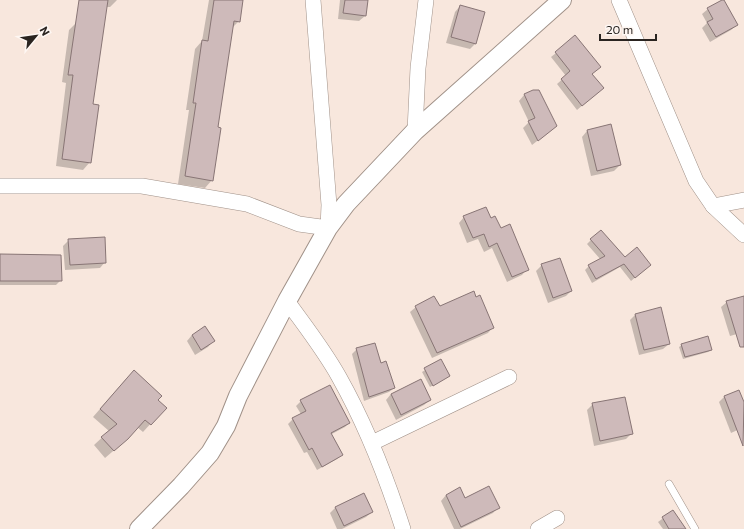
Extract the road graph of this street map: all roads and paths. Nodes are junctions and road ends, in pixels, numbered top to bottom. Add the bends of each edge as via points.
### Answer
1 (313, 0) edge
2 (426, 0) edge
3 (562, 0) edge
4 (619, 0) edge
5 (415, 131) junction
6 (0, 186) edge
7 (744, 200) edge
8 (713, 206) junction
9 (328, 228) junction
10 (744, 235) edge
11 (287, 301) junction
12 (509, 377) dead end
13 (372, 443) junction
14 (669, 484) dead end
15 (557, 518) dead end
16 (139, 529) edge
17 (403, 529) edge
18 (538, 529) edge
19 (695, 529) edge

1 - 9 street via 329,205
2 - 5 street via 418,68
3 - 5 street
4 - 8 street via 696,181
5 - 9 street via 346,204
6 - 9 street via 142,186 247,204 299,224
7 - 8 street
8 - 10 street
9 - 11 street
11 - 13 street via 339,376
11 - 16 street via 238,396 226,426 210,453
12 - 13 street
13 - 17 street
14 - 19 lane
15 - 18 street

